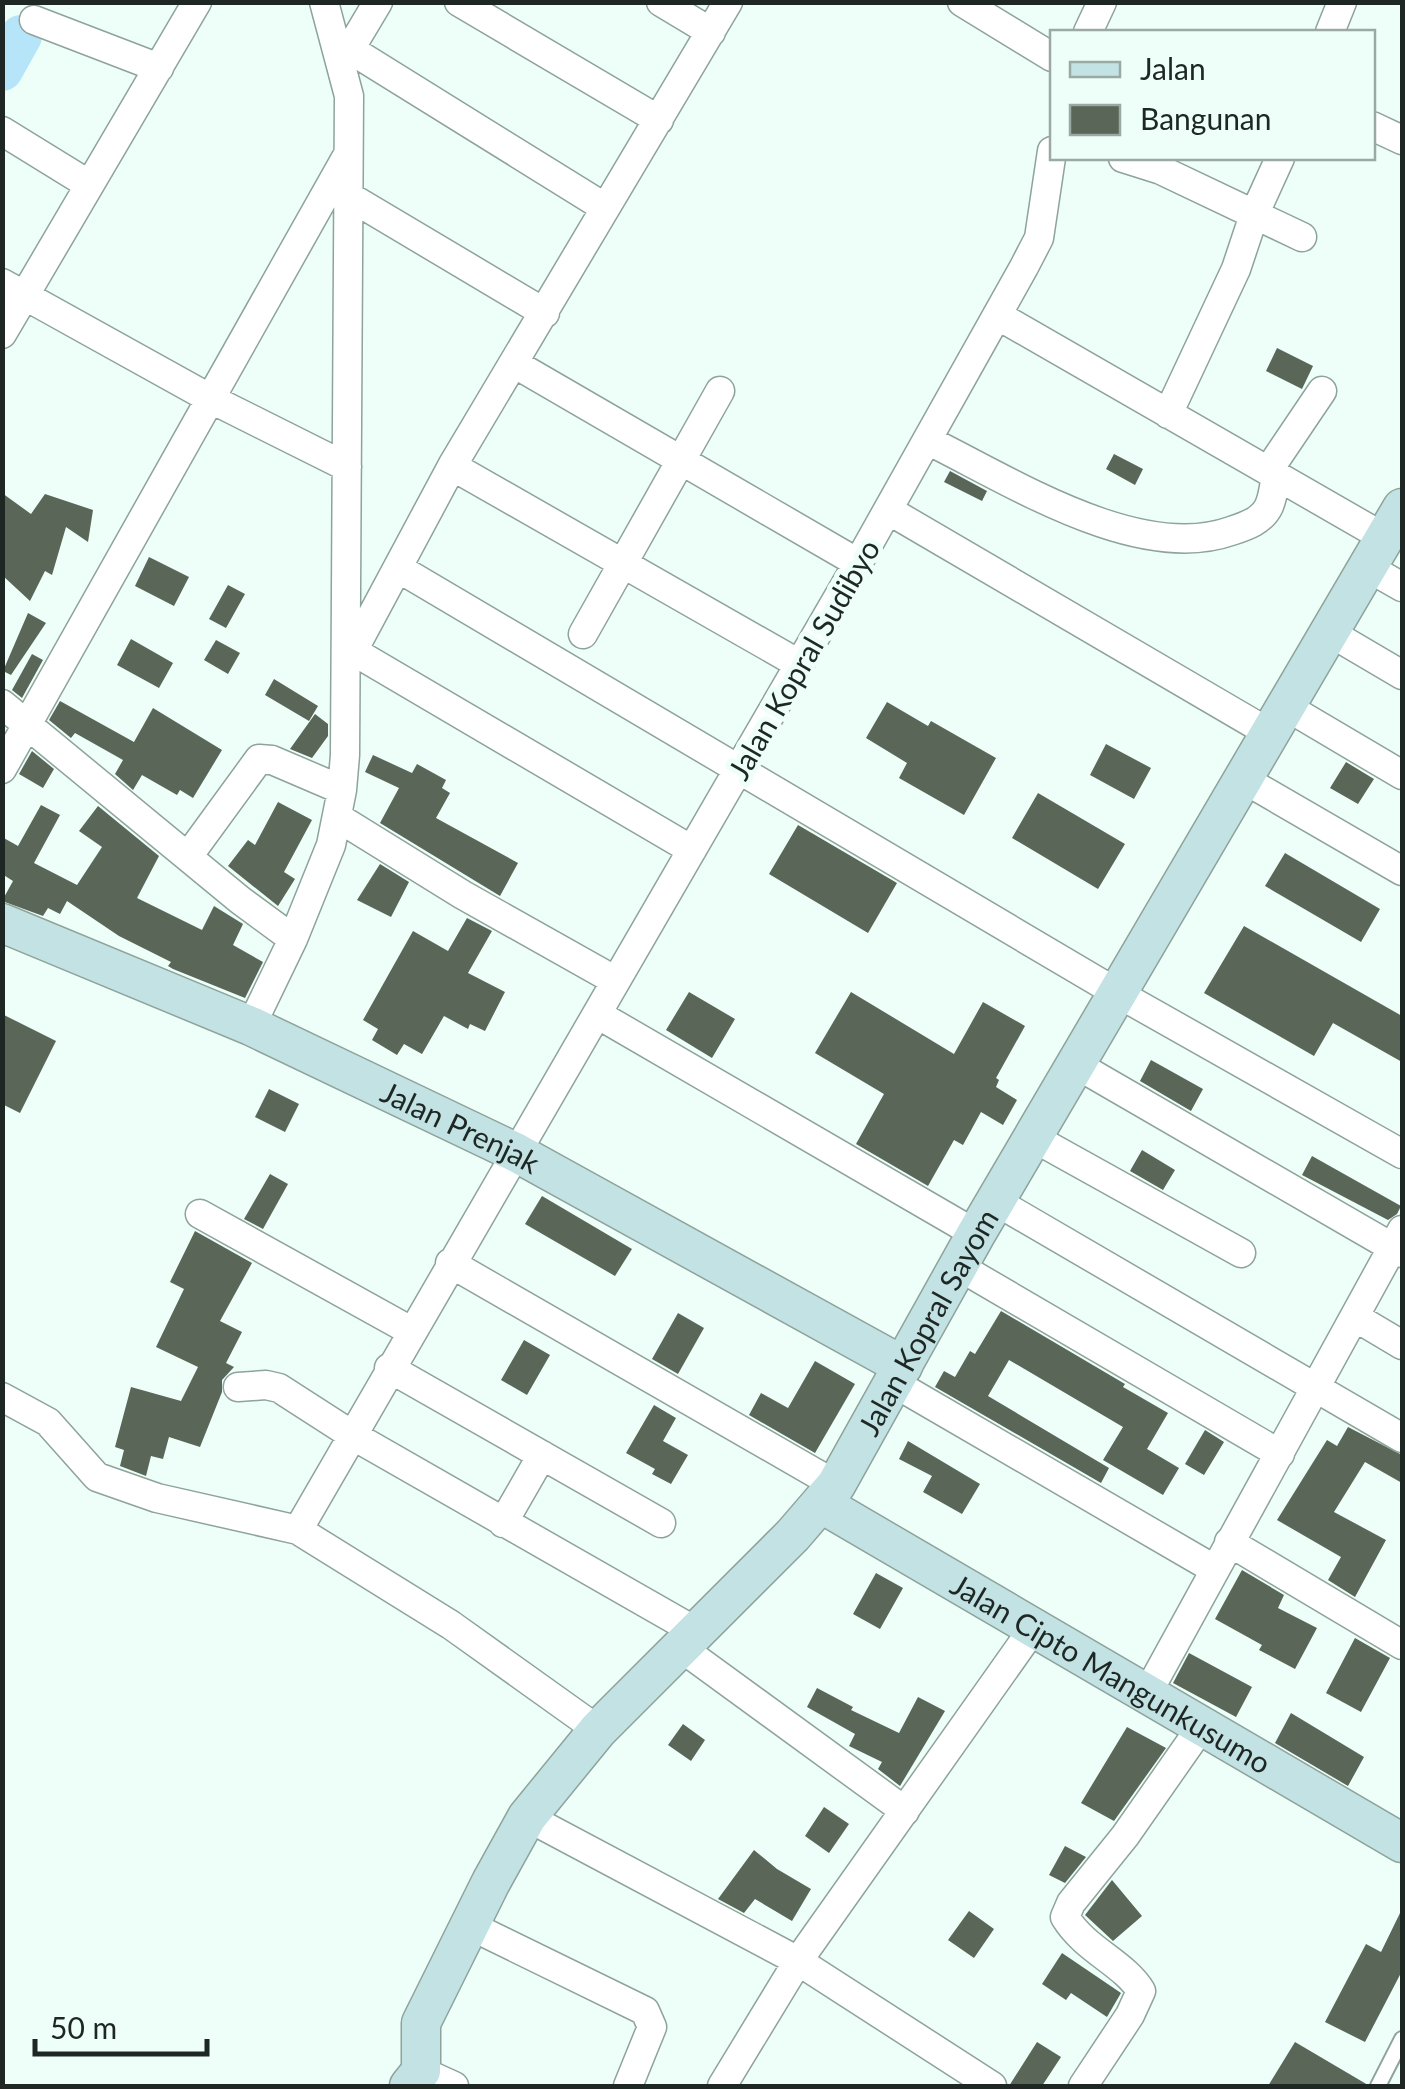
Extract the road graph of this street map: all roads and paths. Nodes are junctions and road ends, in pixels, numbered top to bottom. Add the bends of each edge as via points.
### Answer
1 (197, 2) edge
2 (324, 2) edge
3 (378, 2) edge
4 (459, 2) edge
5 (661, 2) edge
6 (728, 2) edge
7 (962, 2) edge
8 (1102, 2) edge
9 (1342, 2) edge
10 (34, 20) dead end
11 (1089, 30) edge
12 (1331, 30) edge
13 (712, 32) junction
14 (343, 44) junction
15 (1050, 56) edge
16 (159, 68) junction
17 (659, 120) junction
18 (1375, 127) edge
19 (2, 131) edge
20 (1402, 140) edge
21 (347, 155) junction
22 (1051, 160) edge
23 (1129, 160) edge
24 (1279, 160) edge
25 (88, 184) junction
26 (350, 198) junction
27 (604, 207) junction
28 (1254, 214) junction
29 (1302, 237) dead end
30 (13, 289) edge
31 (545, 313) junction
32 (996, 315) junction
33 (2, 334) edge
34 (516, 364) junction
35 (720, 391) dead end
36 (1322, 392) dead end
37 (212, 399) junction
38 (1168, 414) junction
39 (927, 440) junction
40 (678, 461) junction
41 (452, 466) junction
42 (347, 467) junction
43 (1272, 474) junction
44 (888, 510) junction
45 (1385, 538) edge
46 (623, 562) junction
47 (858, 564) junction
48 (398, 568) junction
49 (1402, 587) edge
50 (1329, 632) junction
51 (584, 634) dead end
52 (349, 658) junction
53 (799, 664) junction
54 (1402, 675) edge
55 (2, 704) edge
56 (1279, 720) junction
57 (28, 726) junction
58 (2, 769) edge
59 (739, 769) junction
60 (1402, 775) edge
61 (1245, 780) junction
62 (340, 803) junction
63 (692, 850) junction
64 (189, 855) junction
65 (1402, 871) edge
66 (2, 924) edge
67 (293, 938) junction
68 (616, 981) junction
69 (1119, 994) junction
70 (597, 1014) junction
71 (251, 1026) junction
72 (1077, 1065) junction
73 (1034, 1138) junction
74 (515, 1152) junction
75 (1402, 1154) edge
76 (996, 1202) junction
77 (200, 1214) dead end
78 (1399, 1243) edge
79 (967, 1250) junction
80 (1241, 1253) dead end
81 (450, 1263) junction
82 (1354, 1317) junction
83 (411, 1331) junction
84 (1402, 1345) edge
85 (389, 1368) junction
86 (898, 1374) junction
87 (238, 1387) dead end
88 (1316, 1388) junction
89 (2, 1397) edge
90 (352, 1435) junction
91 (1402, 1438) edge
92 (1280, 1454) junction
93 (542, 1455) junction
94 (829, 1494) junction
95 (503, 1522) junction
96 (661, 1522) dead end
97 (298, 1530) junction
98 (1229, 1542) junction
99 (1214, 1569) junction
100 (1035, 1626) junction
101 (687, 1639) junction
102 (1402, 1645) edge
103 (1148, 1692) junction
104 (1202, 1726) junction
105 (598, 1730) junction
106 (904, 1811) junction
107 (527, 1817) junction
108 (1402, 1843) edge
109 (469, 1925) junction
110 (798, 1961) junction
111 (1402, 2039) edge
112 (428, 2081) edge
113 (628, 2086) edge
114 (722, 2086) edge
115 (992, 2086) edge
116 (1083, 2086) edge
117 (1378, 2086) edge

1 - 16 street
2 - 14 street
3 - 14 street
4 - 17 street
5 - 13 street
6 - 13 street
7 - 15 street
8 - 11 street
9 - 12 street
10 - 16 street
13 - 17 street
14 - 21 street
14 - 27 street
16 - 25 street
17 - 27 street
18 - 20 street
19 - 25 street
21 - 26 street
21 - 37 street
22 - 32 street, Jalan Kopral Sudibyo via 1039,238
23 - 28 street
24 - 28 street
25 - 30 street
26 - 31 street
26 - 42 street
27 - 31 street
28 - 29 street
28 - 38 street via 1236,269
30 - 33 street
30 - 37 street
31 - 34 street
32 - 38 street
32 - 39 street, Jalan Kopral Sudibyo
34 - 40 street
34 - 41 street
35 - 40 street
36 - 43 street
37 - 42 street
37 - 57 street
38 - 43 street
39 - 43 street via 1058,504 1171,539 1225,534 1261,518
39 - 44 street, Jalan Kopral Sudibyo
40 - 46 street
40 - 47 street
41 - 46 street
41 - 48 street
42 - 52 street
43 - 45 street
44 - 47 street, Jalan Kopral Sudibyo
44 - 56 street
45 - 49 street
45 - 50 street, Jalan Kopral Sayom
46 - 51 street
46 - 53 street
47 - 53 street, Jalan Kopral Sudibyo
48 - 52 street
48 - 59 street
50 - 54 street
50 - 56 street, Jalan Kopral Sayom
52 - 62 street
52 - 63 street
53 - 59 street, Jalan Kopral Sudibyo
55 - 57 street
56 - 60 street
56 - 61 street, Jalan Kopral Sayom
57 - 58 street
57 - 64 street
59 - 63 street, Jalan Kopral Sudibyo
59 - 69 street
61 - 65 street
61 - 69 street, Jalan Kopral Sayom
62 - 64 street via 260,759
62 - 67 street via 331,845
62 - 68 street via 463,895
63 - 68 street, Jalan Kopral Sudibyo
64 - 67 street
66 - 71 street, Jalan Prenjak
67 - 71 street
68 - 70 street, Jalan Kopral Sudibyo
69 - 72 street, Jalan Kopral Sayom
69 - 75 street
70 - 74 street, Jalan Kopral Sudibyo
70 - 79 street
71 - 74 street, Jalan Prenjak
72 - 73 street, Jalan Kopral Sayom
72 - 78 street
73 - 76 street, Jalan Kopral Sayom
73 - 80 street
74 - 81 street, Jalan Kopral Sudibyo
74 - 86 street, Jalan Prenjak
76 - 79 street, Jalan Kopral Sayom
76 - 88 street
77 - 83 street
78 - 82 street
79 - 86 street, Jalan Kopral Sayom
79 - 92 street
81 - 83 street, Jalan Kopral Sudibyo
81 - 94 street
82 - 84 street
82 - 88 street
83 - 85 street, Jalan Kopral Sudibyo
85 - 90 street, Jalan Kopral Sudibyo
85 - 93 street
86 - 94 street, Jalan Kopral Sayom
86 - 99 street
87 - 90 street via 280,1388
88 - 91 street
88 - 92 street
89 - 97 street via 48,1422 98,1477 157,1498
90 - 95 street
90 - 97 street, Jalan Kopral Sudibyo
92 - 98 street
93 - 95 street
93 - 96 street
94 - 100 street, Jalan Cipto Mangunkusumo
94 - 101 street, Jalan Kopral Sayom
95 - 101 street
97 - 105 street via 451,1625
98 - 99 street
98 - 102 street
99 - 103 street
100 - 103 street, Jalan Cipto Mangunkusumo
100 - 106 street
101 - 105 street, Jalan Kopral Sayom
101 - 106 street
103 - 104 street, Jalan Cipto Mangunkusumo
104 - 108 street, Jalan Cipto Mangunkusumo
104 - 116 street via 1065,1917 1141,1991
105 - 107 street, Jalan Kopral Sayom
106 - 110 street
107 - 109 street, Jalan Kopral Sayom
107 - 110 street
109 - 112 street, Jalan Kopral Sayom via 422,2023
109 - 113 street via 648,2015 652,2026
110 - 114 street
110 - 115 street
111 - 117 lane

